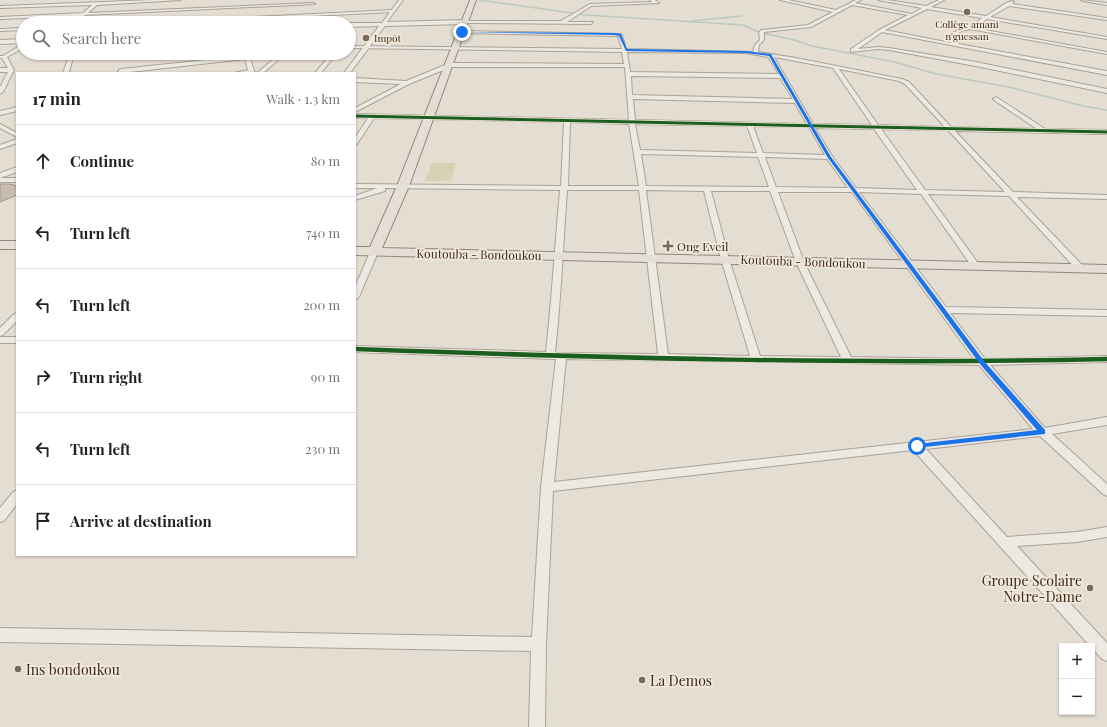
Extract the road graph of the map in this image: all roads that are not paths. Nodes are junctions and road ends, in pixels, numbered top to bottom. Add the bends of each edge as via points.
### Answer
1 (52, 0) edge
2 (178, 0) edge
3 (401, 0) edge
4 (473, 0) edge
5 (652, 0) edge
6 (782, 0) edge
7 (859, 0) edge
8 (880, 0) edge
9 (942, 0) edge
10 (1015, 0) edge
11 (1083, 0) edge
12 (1094, 1) edge
13 (96, 4) junction
14 (195, 4) dead end
15 (313, 4) dead end
16 (852, 4) junction
17 (1007, 4) junction
18 (1107, 4) edge
19 (43, 6) junction
20 (0, 8) edge
21 (927, 8) junction
22 (191, 9) junction
23 (393, 11) junction
24 (838, 12) junction
25 (85, 14) junction
26 (914, 15) junction
27 (42, 16) edge
28 (83, 16) edge
29 (186, 16) edge
30 (297, 16) edge
31 (16, 17) edge
32 (0, 18) edge
33 (984, 18) junction
34 (1107, 19) edge
35 (466, 22) junction
36 (563, 22) junction
37 (385, 23) junction
38 (591, 23) dead end
39 (356, 25) edge
40 (970, 28) junction
41 (16, 29) edge
42 (0, 30) edge
43 (881, 31) junction
44 (462, 32) junction
45 (1107, 38) edge
46 (16, 41) edge
47 (0, 42) edge
48 (959, 45) junction
49 (356, 47) edge
50 (366, 47) junction
51 (456, 48) junction
52 (16, 50) edge
53 (626, 50) junction
54 (755, 53) junction
55 (1107, 53) edge
56 (770, 55) junction
57 (2, 57) edge
58 (70, 60) edge
59 (123, 60) edge
60 (209, 60) edge
61 (247, 60) edge
62 (276, 60) edge
63 (329, 60) edge
64 (450, 65) junction
65 (626, 66) junction
66 (835, 67) junction
67 (0, 70) edge
68 (11, 70) junction
69 (1104, 71) edge
70 (66, 72) edge
71 (121, 72) edge
72 (251, 72) edge
73 (261, 72) edge
74 (319, 72) edge
75 (348, 72) edge
76 (629, 74) junction
77 (782, 76) junction
78 (1094, 76) dead end
79 (356, 80) edge
80 (1089, 82) dead end
81 (407, 83) junction
82 (1084, 87) junction
83 (1107, 91) edge
84 (0, 92) edge
85 (631, 97) junction
86 (996, 99) dead end
87 (796, 101) junction
88 (16, 109) edge
89 (356, 109) edge
90 (0, 113) edge
91 (356, 116) edge
92 (372, 116) junction
93 (430, 118) junction
94 (567, 120) junction
95 (632, 121) junction
96 (749, 124) junction
97 (810, 126) junction
98 (876, 127) junction
99 (1, 128) edge
100 (951, 128) junction
101 (1043, 130) junction
102 (1107, 132) edge
103 (16, 136) edge
104 (16, 141) edge
105 (356, 141) edge
106 (0, 147) edge
107 (637, 152) junction
108 (760, 156) junction
109 (829, 157) junction
110 (16, 169) edge
111 (0, 176) edge
112 (0, 180) edge
113 (16, 180) edge
114 (356, 186) edge
115 (390, 186) junction
116 (403, 186) junction
117 (564, 188) junction
118 (642, 189) junction
119 (707, 189) junction
120 (773, 189) junction
121 (855, 190) junction
122 (924, 192) junction
123 (1010, 194) junction
124 (1107, 197) edge
125 (356, 198) edge
126 (0, 245) edge
127 (16, 245) edge
128 (356, 251) edge
129 (374, 252) junction
130 (558, 255) junction
131 (651, 258) junction
132 (725, 259) junction
133 (800, 262) junction
134 (908, 264) junction
135 (976, 266) junction
136 (1081, 269) junction
137 (1107, 270) edge
138 (356, 295) edge
139 (943, 310) junction
140 (1107, 313) edge
141 (16, 317) edge
142 (0, 333) edge
143 (0, 340) edge
144 (16, 340) edge
145 (356, 349) edge
146 (555, 356) junction
147 (663, 357) junction
148 (756, 358) junction
149 (1107, 359) edge
150 (846, 360) junction
151 (982, 362) junction
152 (1107, 421) edge
153 (1042, 432) junction
154 (917, 446) junction
155 (547, 487) junction
156 (1107, 491) edge
157 (16, 496) edge
158 (0, 517) edge
159 (1107, 532) edge
160 (1005, 542) junction
161 (0, 635) edge
162 (539, 644) junction
163 (1107, 654) edge
164 (537, 727) edge

1 - 19 street
2 - 13 street
3 - 23 street
4 - 35 main road
5 - 36 street via 657,3 590,6
6 - 24 street
7 - 16 street
8 - 21 street
9 - 21 street
10 - 17 street
11 - 12 street
12 - 18 street
13 - 19 street
13 - 25 street
14 - 22 street
15 - 22 street
16 - 24 street
16 - 26 street
17 - 33 street
17 - 34 street
19 - 20 street
21 - 26 street
21 - 33 street
22 - 25 street
22 - 29 street
23 - 30 street
23 - 37 street
24 - 54 street via 807,26 763,31 762,40 757,45
25 - 27 street
25 - 28 street
26 - 43 street
31 - 32 street
33 - 40 street
33 - 45 street
35 - 36 street
35 - 37 street
35 - 44 main road
36 - 38 street
37 - 39 street
37 - 50 street
40 - 48 street via 960,30 950,37 953,43
40 - 55 street
41 - 42 street
43 - 48 street
43 - 82 street via 852,51 889,48
44 - 51 main road
44 - 53 street via 618,34
46 - 47 street
48 - 69 street
49 - 50 street
50 - 51 street
50 - 75 street
51 - 53 street
51 - 64 main road
52 - 57 street
53 - 54 street
53 - 65 street
54 - 56 street
56 - 66 street
56 - 77 street
57 - 68 street
58 - 70 street
59 - 71 street
60 - 71 street
61 - 72 street
62 - 73 street
63 - 74 street
64 - 65 street
64 - 81 street
64 - 93 main road
65 - 76 street
66 - 98 street
66 - 100 street via 905,82
67 - 68 street
68 - 84 street
69 - 78 street
76 - 77 street
76 - 85 street
77 - 87 street
79 - 81 street
80 - 82 street
81 - 89 street
82 - 83 street
85 - 87 street
85 - 95 street
86 - 101 street
87 - 97 street
88 - 90 street
91 - 92 street
92 - 93 street
92 - 105 street
93 - 94 street
93 - 116 main road
94 - 95 street
94 - 117 street
95 - 96 street
95 - 107 street
96 - 97 street
96 - 108 street
97 - 98 street
97 - 109 street
98 - 100 street
98 - 122 street
99 - 103 street
100 - 101 street
100 - 123 street
101 - 102 street
104 - 106 street
107 - 108 street
107 - 118 street
108 - 109 street
108 - 120 street
109 - 121 street
110 - 111 street
112 - 113 street
114 - 115 street
115 - 116 street
115 - 125 street
116 - 117 street
116 - 129 main road
117 - 118 street
117 - 130 street
118 - 119 street
118 - 131 street
119 - 120 street
119 - 132 street
120 - 121 street
120 - 133 street
121 - 122 street
121 - 134 street
122 - 123 street
122 - 135 street
123 - 124 street
123 - 136 street
126 - 127 main road
128 - 129 main road, Koutouba - Bondoukou
129 - 130 main road, Koutouba - Bondoukou
129 - 138 street
130 - 131 main road, Koutouba - Bondoukou
130 - 146 street
131 - 132 main road, Koutouba - Bondoukou
131 - 147 street
132 - 133 main road, Koutouba - Bondoukou
132 - 148 street
133 - 134 main road, Koutouba - Bondoukou
133 - 150 street
134 - 135 main road, Koutouba - Bondoukou
134 - 139 street
135 - 136 main road, Koutouba - Bondoukou
136 - 137 main road, Koutouba - Bondoukou
139 - 140 street
139 - 151 street
141 - 142 street
143 - 144 street
145 - 146 street
146 - 147 street
146 - 155 street
147 - 148 street
148 - 150 street
149 - 151 street
150 - 151 street
151 - 153 street
152 - 153 street
153 - 154 street
153 - 156 street
154 - 155 street
154 - 160 street
155 - 162 street
157 - 158 street
159 - 160 street via 1077,537
160 - 163 street
161 - 162 street
162 - 164 street

